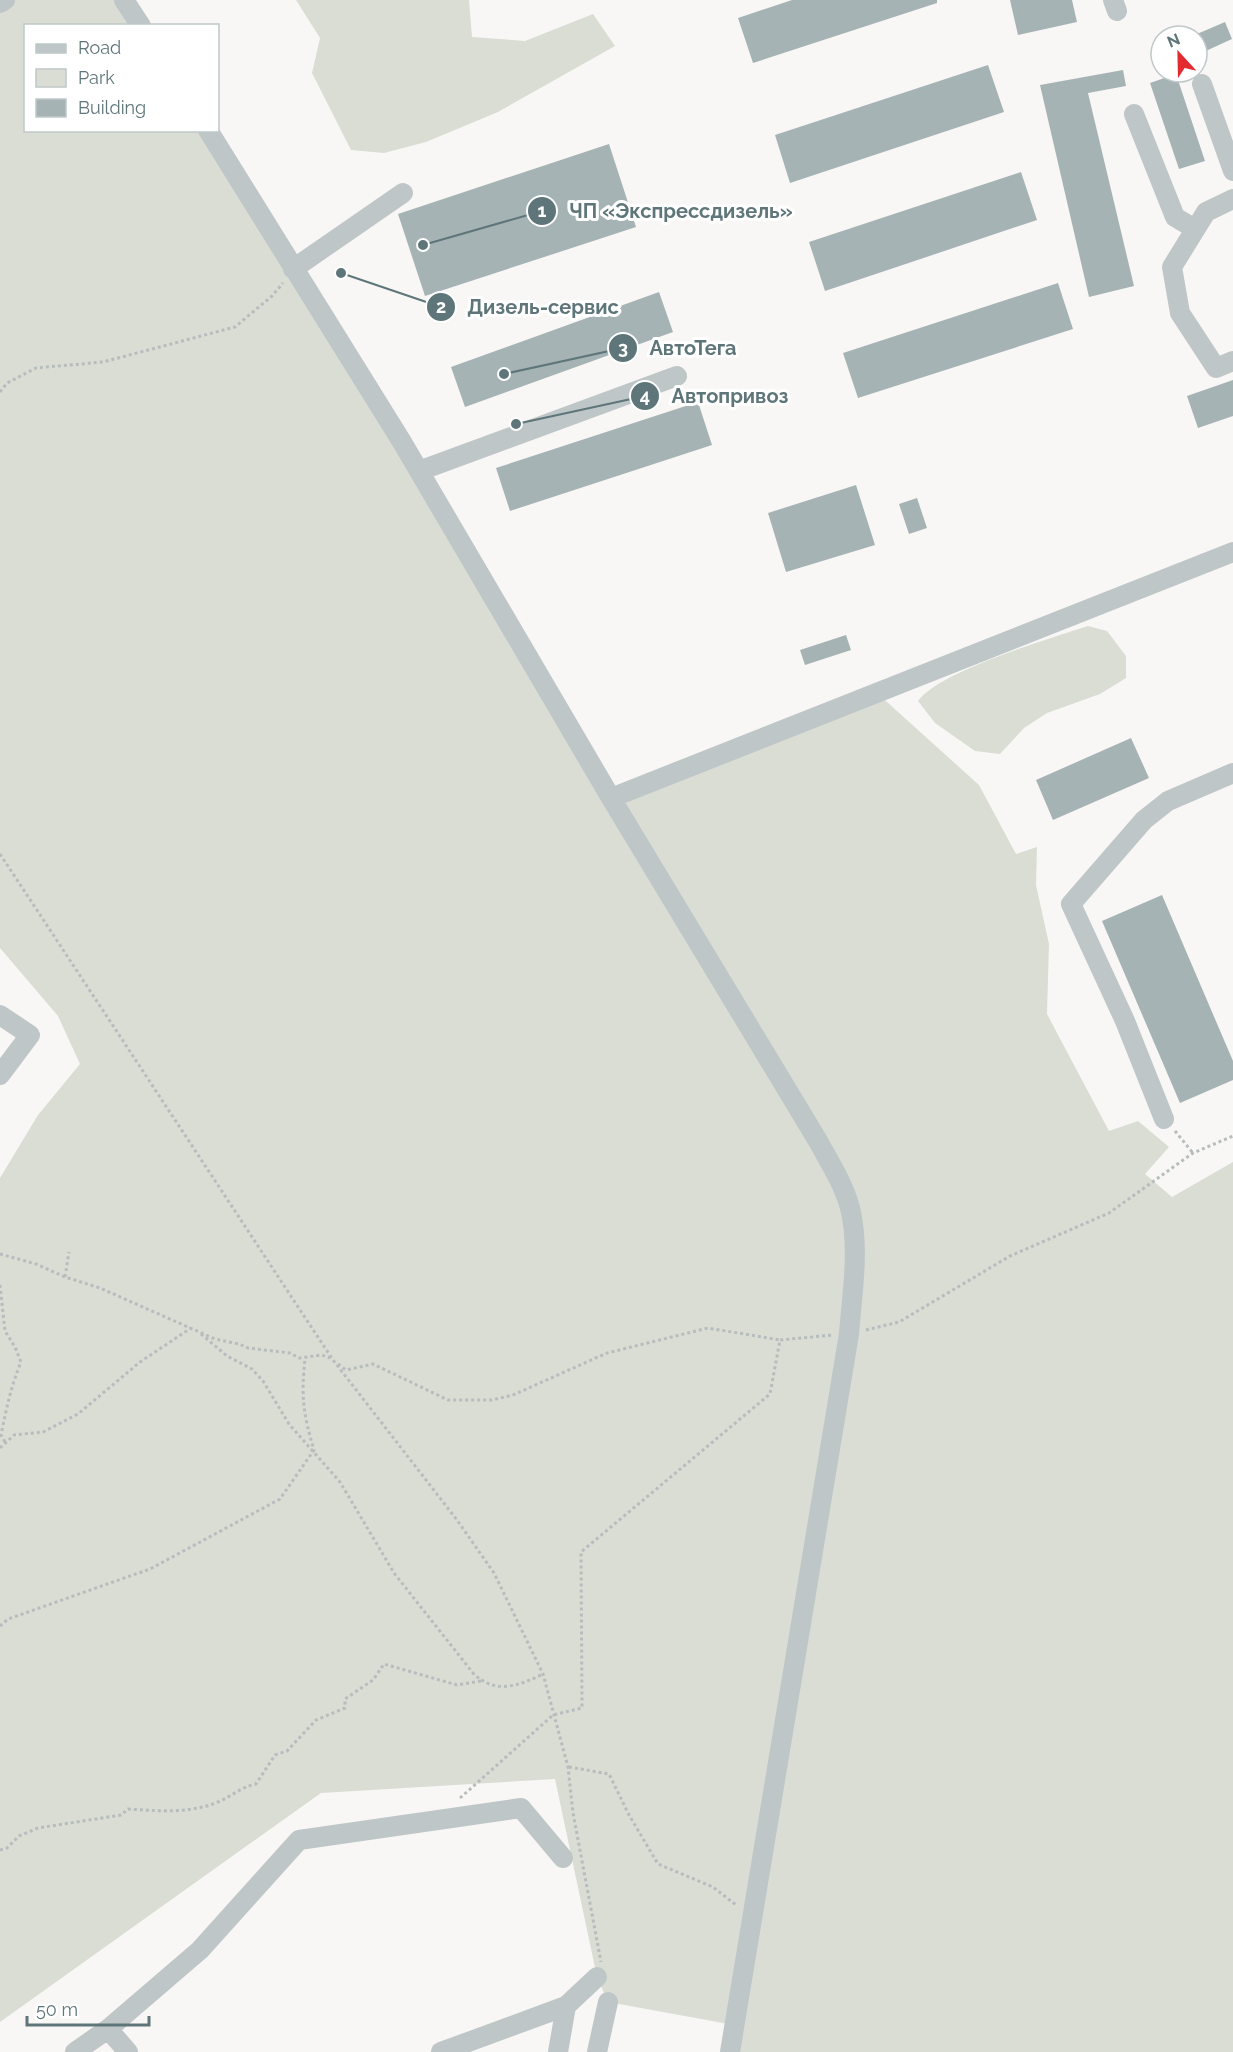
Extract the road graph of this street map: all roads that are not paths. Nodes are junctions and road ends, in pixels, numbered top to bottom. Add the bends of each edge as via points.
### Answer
1 (5, 0) edge
2 (124, 0) edge
3 (0, 3) edge
4 (140, 24) edge
5 (1202, 84) dead end
6 (1134, 114) dead end
7 (209, 132) edge
8 (1233, 171) edge
9 (403, 193) dead end
10 (1233, 199) edge
11 (1195, 229) junction
12 (293, 269) junction
13 (1233, 361) edge
14 (677, 376) dead end
15 (419, 471) junction
16 (1233, 552) edge
17 (1233, 773) edge
18 (611, 798) junction
19 (0, 1015) edge
20 (0, 1074) edge
21 (1164, 1119) road end
22 (562, 1858) dead end
23 (599, 1973) road end
24 (608, 2002) dead end
25 (566, 2006) junction
26 (108, 2029) junction
27 (75, 2052) edge
28 (128, 2052) edge
29 (441, 2052) edge
30 (558, 2052) edge
31 (597, 2052) edge
32 (730, 2052) edge

1 - 3 street
2 - 4 street
5 - 8 street
6 - 11 street via 1175,218
7 - 12 street
9 - 12 street
10 - 11 street via 1206,212
11 - 13 street via 1172,267 1180,313 1216,368
12 - 15 street
14 - 15 street
15 - 18 street
16 - 18 street
17 - 21 street via 1168,801 1144,820 1071,904
18 - 32 street via 818,1141 843,1187 854,1245 849,1334
19 - 20 street via 30,1035
22 - 26 street via 521,1808 299,1840 200,1950
23 - 25 street
24 - 31 street
25 - 29 street
25 - 30 street
26 - 27 street
26 - 28 street

